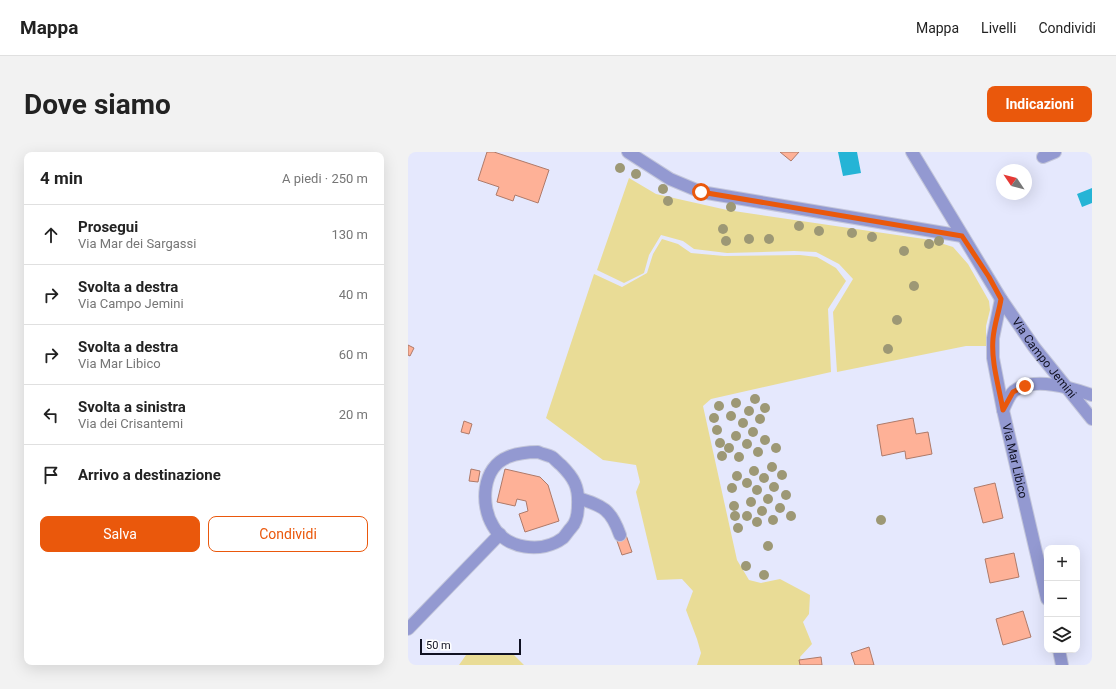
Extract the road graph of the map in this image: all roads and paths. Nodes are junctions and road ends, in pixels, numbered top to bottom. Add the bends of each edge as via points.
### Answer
1 (628, 152) edge
2 (912, 152) edge
3 (1055, 152) edge
4 (1043, 157) dead end
5 (962, 236) junction
6 (1001, 299) junction
7 (1066, 387) junction
8 (1092, 395) edge
9 (1003, 410) junction
10 (1092, 419) edge
11 (578, 498) junction
12 (500, 534) junction
13 (620, 535) dead end
14 (1044, 586) edge
15 (408, 629) edge
16 (1060, 653) edge
17 (1062, 665) edge

1 - 5 street via 670,179 705,193
2 - 5 street, Via Campo Jemini
3 - 4 street
5 - 6 street, Via Campo Jemini
6 - 7 street, Via Campo Jemini
6 - 9 street, Via Mar Libico via 992,348
7 - 8 street
7 - 9 street via 1025,386 1013,392
7 - 10 street, Via Campo Jemini
9 - 14 street, Via Mar Libico
11 - 12 street via 578,510 573,526 563,538 547,545 533,547 516,545
11 - 12 street via 573,477 552,458 538,452 506,457 494,467 486,482 485,499 488,513 493,526
11 - 13 street via 599,505 610,514
12 - 15 street
16 - 17 street

